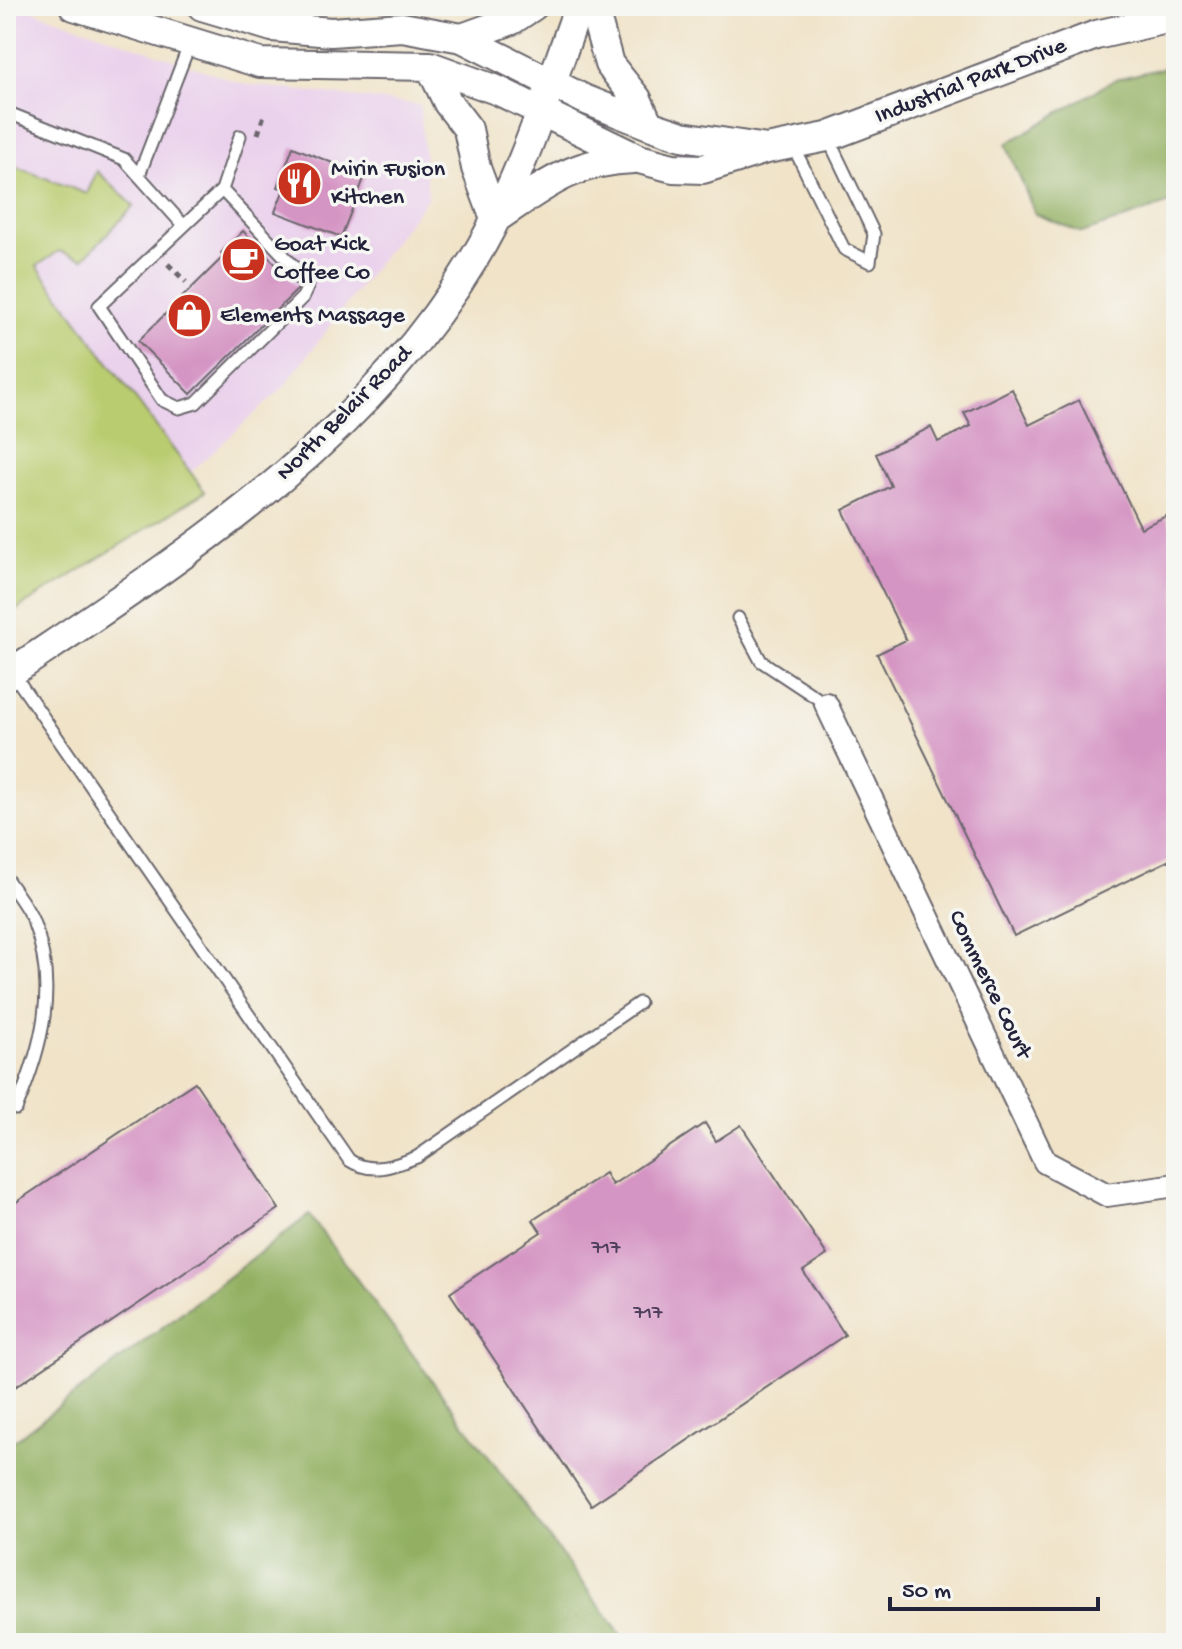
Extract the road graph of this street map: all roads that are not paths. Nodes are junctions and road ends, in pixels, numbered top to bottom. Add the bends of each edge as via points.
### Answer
1 (74, 6) edge
2 (204, 6) edge
3 (533, 6) edge
4 (579, 6) edge
5 (593, 6) edge
6 (1176, 17) edge
7 (462, 38) junction
8 (191, 42) junction
9 (430, 66) junction
10 (551, 81) junction
11 (539, 111) junction
12 (6, 112) edge
13 (649, 125) junction
14 (240, 136) dead end
15 (827, 137) junction
16 (780, 147) junction
17 (639, 159) junction
18 (139, 175) junction
19 (222, 190) junction
20 (495, 219) junction
21 (184, 226) junction
22 (738, 618) dead end
23 (9, 674) edge
24 (826, 704) joint
25 (6, 878) edge
26 (639, 1003) dead end
27 (16, 1109) dead end
28 (1176, 1185) edge

1 - 8 street, Industrial Park Drive
2 - 7 street via 272,27 331,32 402,27
2 - 8 street
3 - 7 street via 512,20
4 - 10 street, North Belair Road
5 - 13 street via 609,64 637,99
6 - 15 street, Industrial Park Drive via 1096,35
7 - 10 street, Industrial Park Drive
8 - 9 street, Industrial Park Drive via 260,63
8 - 18 lane
9 - 11 street, Industrial Park Drive
9 - 20 street via 468,129
10 - 11 street, North Belair Road
10 - 13 street, Industrial Park Drive
11 - 17 street, Industrial Park Drive
11 - 20 street, North Belair Road
12 - 18 lane via 105,150 124,159
13 - 16 street, Industrial Park Drive via 682,136
14 - 19 lane
15 - 16 street, Industrial Park Drive
15 - 16 lane via 874,234 870,262 844,249
16 - 17 street, Industrial Park Drive via 703,169
17 - 20 street via 570,170
18 - 21 lane
19 - 21 lane
19 - 21 lane via 308,286 196,403 179,408 162,400 99,306
20 - 23 street, North Belair Road via 438,315 332,434 258,501
22 - 24 lane via 761,661
23 - 26 lane via 349,1160 361,1168 381,1169 417,1157
24 - 28 street, Commerce Court via 1045,1162 1107,1195
25 - 27 lane via 32,920 43,962 45,1026

